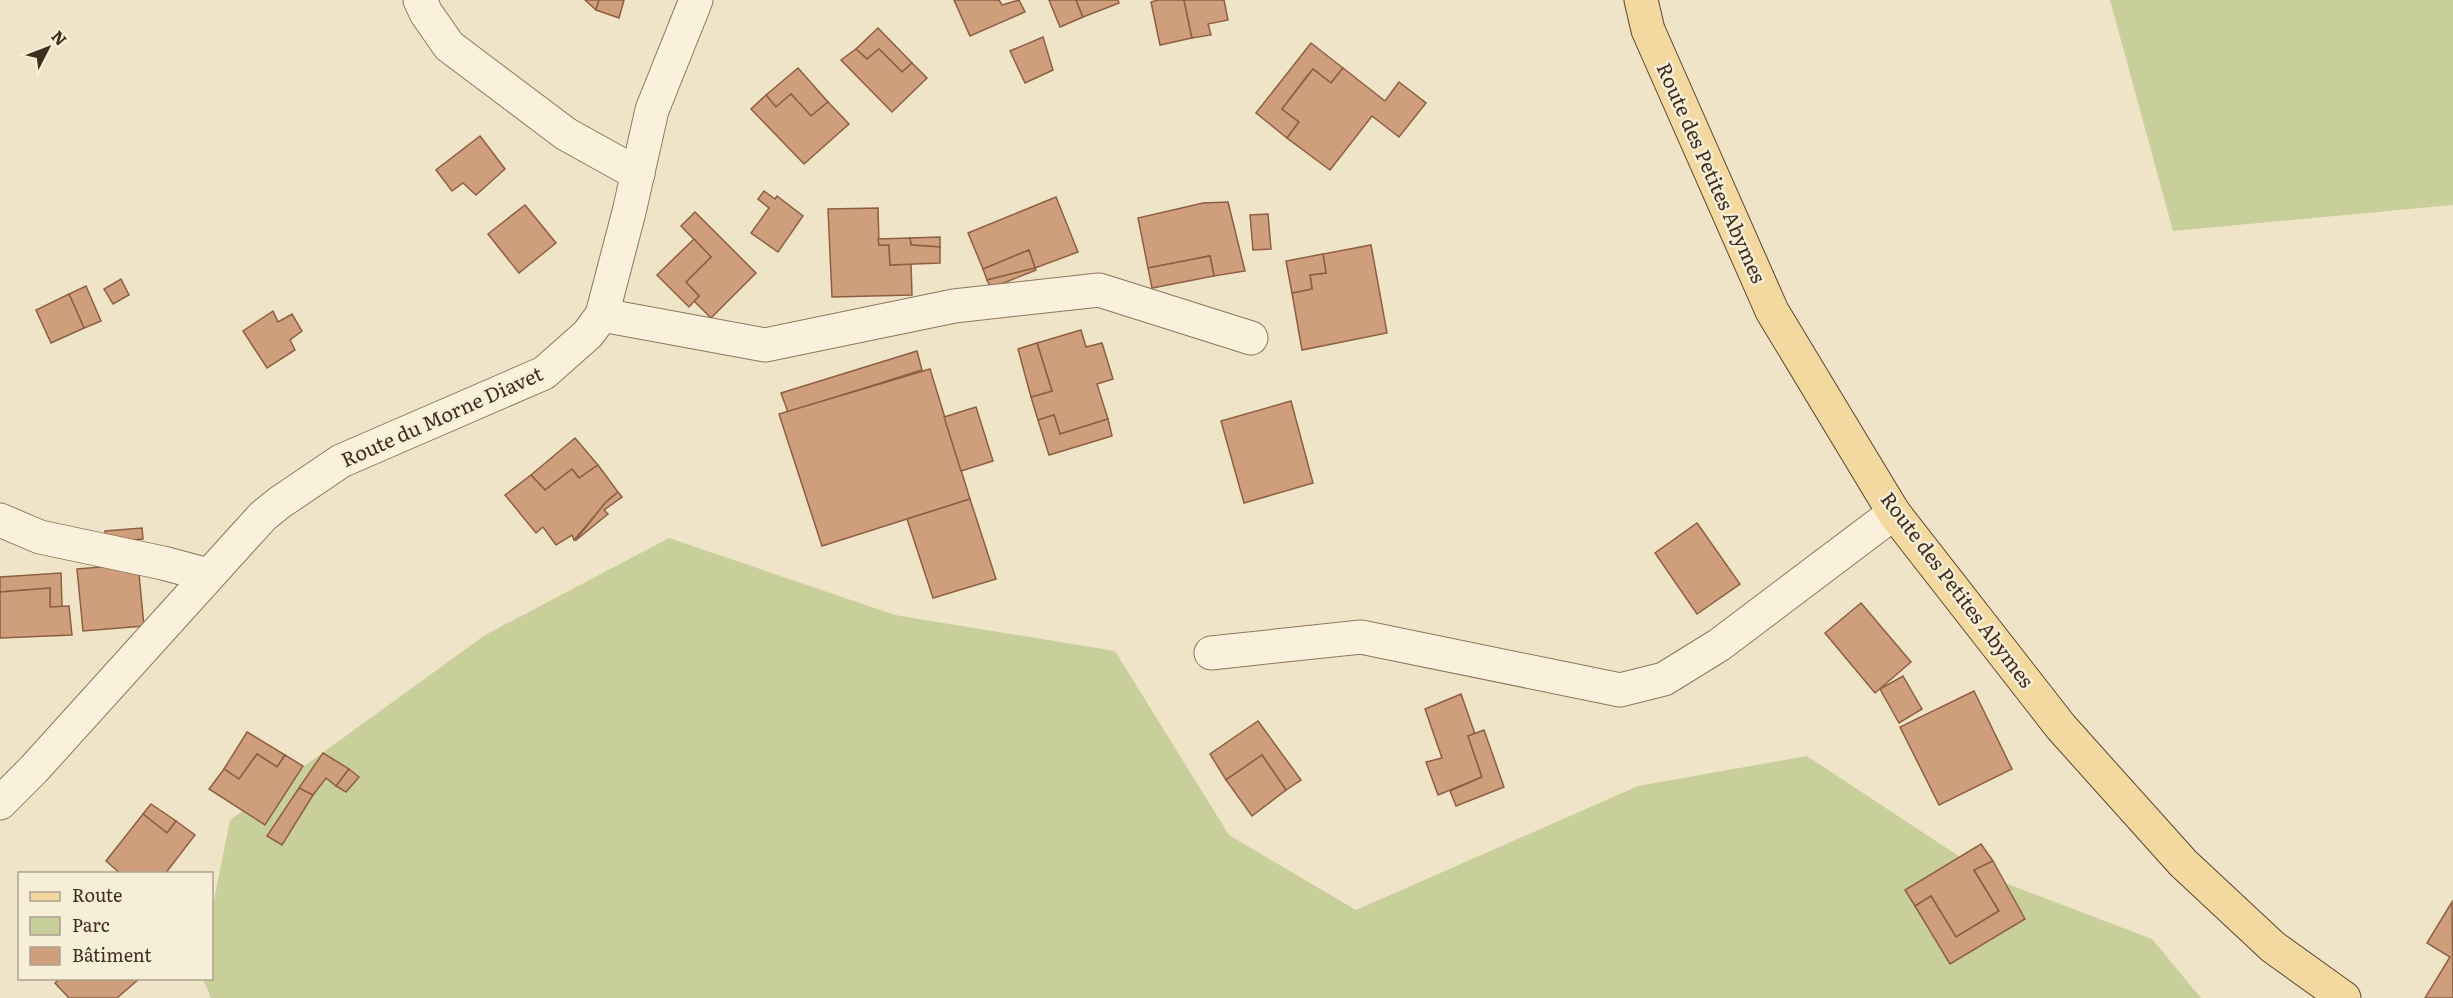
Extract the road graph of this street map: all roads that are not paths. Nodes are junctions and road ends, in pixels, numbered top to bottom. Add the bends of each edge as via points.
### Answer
1 (420, 0) edge
2 (696, 0) edge
3 (1641, 0) edge
4 (638, 174) junction
5 (602, 315) junction
6 (1251, 338) dead end
7 (1894, 513) junction
8 (0, 520) edge
9 (208, 575) junction
10 (1211, 653) dead end
11 (0, 803) edge
12 (2344, 998) edge

1 - 4 street via 449,46 566,134
2 - 4 street, Route du Morne Diavet via 652,110
3 - 7 main road, Route des Petites Abymes via 1648,30 1772,311
4 - 5 street, Route du Morne Diavet
5 - 6 street via 765,345 954,306 1100,290
5 - 9 street, Route du Morne Diavet via 588,334 544,373 374,445 305,484 263,516
7 - 10 street via 1719,645 1664,679 1620,690 1361,636
7 - 12 main road, Route des Petites Abymes via 2061,727 2183,863 2273,947
8 - 9 street via 40,537
9 - 11 street, Route du Morne Diavet

